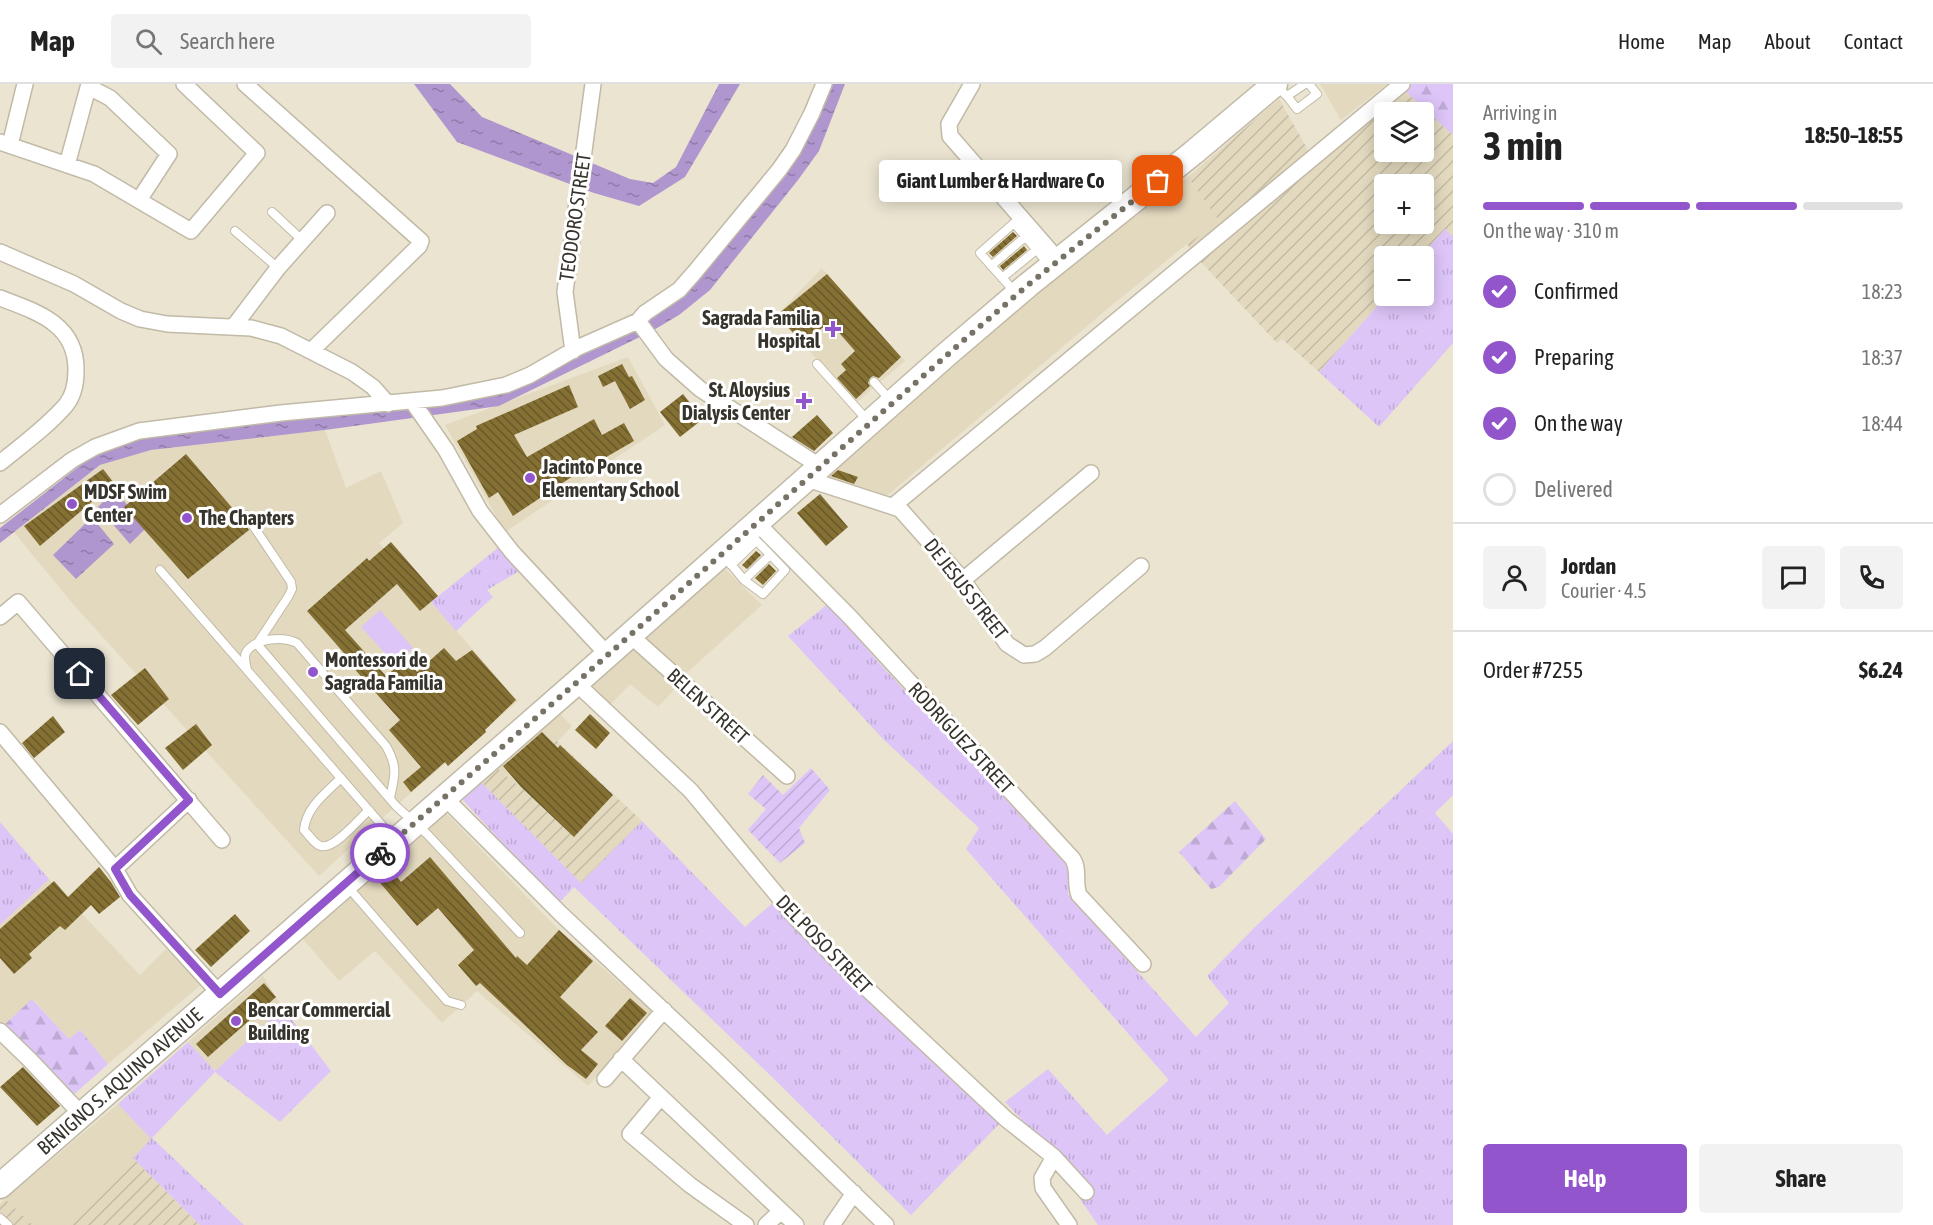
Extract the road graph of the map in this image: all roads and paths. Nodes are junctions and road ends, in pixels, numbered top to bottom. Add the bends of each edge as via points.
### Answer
1 (25, 84) edge
2 (184, 84) edge
3 (245, 84) edge
4 (594, 84) edge
5 (824, 84) edge
6 (972, 84) edge
7 (1307, 84) edge
8 (1402, 84) edge
9 (89, 85) edge
10 (1279, 88) edge
11 (5, 143) edge
12 (67, 165) junction
13 (140, 200) junction
14 (272, 212) dead end
15 (327, 213) dead end
16 (235, 231) dead end
17 (1025, 237) junction
18 (302, 240) junction
19 (0, 252) edge
20 (1049, 259) junction
21 (991, 266) junction
22 (278, 267) junction
23 (1010, 286) junction
24 (0, 298) edge
25 (638, 321) junction
26 (234, 326) junction
27 (311, 351) junction
28 (573, 351) junction
29 (817, 364) dead end
30 (874, 382) dead end
31 (412, 401) junction
32 (893, 403) junction
33 (388, 404) junction
34 (870, 423) junction
35 (0, 463) edge
36 (814, 473) junction
37 (1091, 473) dead end
38 (893, 506) junction
39 (0, 515) edge
40 (246, 515) dead end
41 (754, 532) junction
42 (770, 555) junction
43 (727, 559) junction
44 (1141, 566) dead end
45 (160, 570) dead end
46 (744, 580) junction
47 (963, 580) junction
48 (0, 617) edge
49 (630, 635) junction
50 (257, 644) junction
51 (607, 654) junction
52 (247, 672) junction
53 (576, 683) junction
54 (0, 732) edge
55 (787, 776) dead end
56 (341, 778) junction
57 (444, 797) junction
58 (390, 798) junction
59 (189, 800) junction
60 (369, 810) junction
61 (416, 823) junction
62 (222, 840) dead end
63 (394, 841) junction
64 (115, 869) junction
65 (345, 883) junction
66 (520, 933) dead end
67 (1143, 964) dead end
68 (220, 994) junction
69 (461, 1005) dead end
70 (664, 1010) junction
71 (0, 1031) edge
72 (621, 1059) junction
73 (605, 1079) dead end
74 (661, 1097) junction
75 (82, 1115) junction
76 (1054, 1156) junction
77 (0, 1186) edge
78 (1086, 1192) dead end
79 (854, 1193) junction
80 (781, 1211) junction
81 (0, 1218) edge
82 (8, 1225) edge
83 (746, 1225) edge
84 (766, 1225) edge
85 (796, 1225) edge
86 (832, 1225) edge
87 (886, 1225) edge
88 (1069, 1225) edge

1 - 11 street
2 - 13 street via 257,153 191,231
3 - 27 street via 421,241
4 - 28 street, TEODORO STREET via 565,292
5 - 25 street via 793,150 779,170 679,290
6 - 20 street via 949,124 950,136
7 - 10 lane
7 - 10 lane via 1317,94 1297,109
8 - 38 street
9 - 12 street
9 - 13 street via 110,98 169,154
10 - 20 main road, BENIGNO S. AQUINO AVENUE
11 - 12 street
12 - 13 street via 94,174
14 - 18 lane
15 - 18 street
16 - 22 lane
17 - 20 lane
17 - 21 lane
17 - 21 lane via 1014,223 980,253
18 - 22 street
19 - 26 street via 74,284 140,319
20 - 23 main road, BENIGNO S. AQUINO AVENUE
21 - 23 lane
22 - 26 street
23 - 32 main road, BENIGNO S. AQUINO AVENUE
24 - 35 street via 40,314 63,330 75,351 76,367 76,382 66,405
25 - 28 street
25 - 36 street, DE JESUS STREET via 666,359 700,389
26 - 27 street via 281,336
27 - 33 street via 352,372
28 - 31 street via 506,385
29 - 34 lane
30 - 32 lane
31 - 33 street
31 - 51 street via 446,450 480,511 512,552
32 - 34 main road, BENIGNO S. AQUINO AVENUE
33 - 39 street via 139,431 72,460
34 - 36 main road, BENIGNO S. AQUINO AVENUE
36 - 38 street, DE JESUS STREET
36 - 41 main road, BENIGNO S. AQUINO AVENUE
37 - 47 street
38 - 47 street, DE JESUS STREET via 907,515
40 - 50 lane via 292,589
41 - 42 lane
41 - 43 main road, BENIGNO S. AQUINO AVENUE
41 - 67 street, RODRIGUEZ STREET via 850,617 1076,862 1079,895
42 - 46 lane
42 - 46 lane via 784,570 763,594
43 - 46 lane
43 - 49 main road, BENIGNO S. AQUINO AVENUE
44 - 47 street, DE JESUS STREET via 1046,648 1024,655 1007,644
45 - 52 lane
48 - 59 street via 18,602
49 - 51 main road, BENIGNO S. AQUINO AVENUE
49 - 55 street, BELEN STREET
50 - 52 lane via 246,651
50 - 58 lane
50 - 58 lane via 280,638 297,643 386,746 396,771
51 - 53 main road, BENIGNO S. AQUINO AVENUE
52 - 56 lane
53 - 57 main road, BENIGNO S. AQUINO AVENUE
53 - 76 street, DEL POSO STREET via 691,791 797,919 847,970 1006,1119
54 - 64 street
56 - 60 lane
56 - 60 lane via 311,808 304,830 324,847 333,844
57 - 61 main road, BENIGNO S. AQUINO AVENUE
57 - 70 street
58 - 61 lane
59 - 62 street
59 - 64 street
60 - 63 lane
61 - 63 main road, BENIGNO S. AQUINO AVENUE
61 - 66 lane
63 - 65 main road, BENIGNO S. AQUINO AVENUE
64 - 68 street via 130,895
65 - 68 main road, BENIGNO S. AQUINO AVENUE
65 - 69 lane via 447,1002
68 - 75 main road, BENIGNO S. AQUINO AVENUE
70 - 72 street
70 - 79 street
71 - 75 street
72 - 73 street
72 - 74 street
74 - 80 street
74 - 83 street via 630,1134 690,1185
75 - 77 main road, BENIGNO S. AQUINO AVENUE
76 - 78 street, DEL POSO STREET
76 - 88 street via 1042,1178 1043,1188
79 - 86 street
79 - 87 street
80 - 84 street
80 - 85 street
81 - 82 lane

